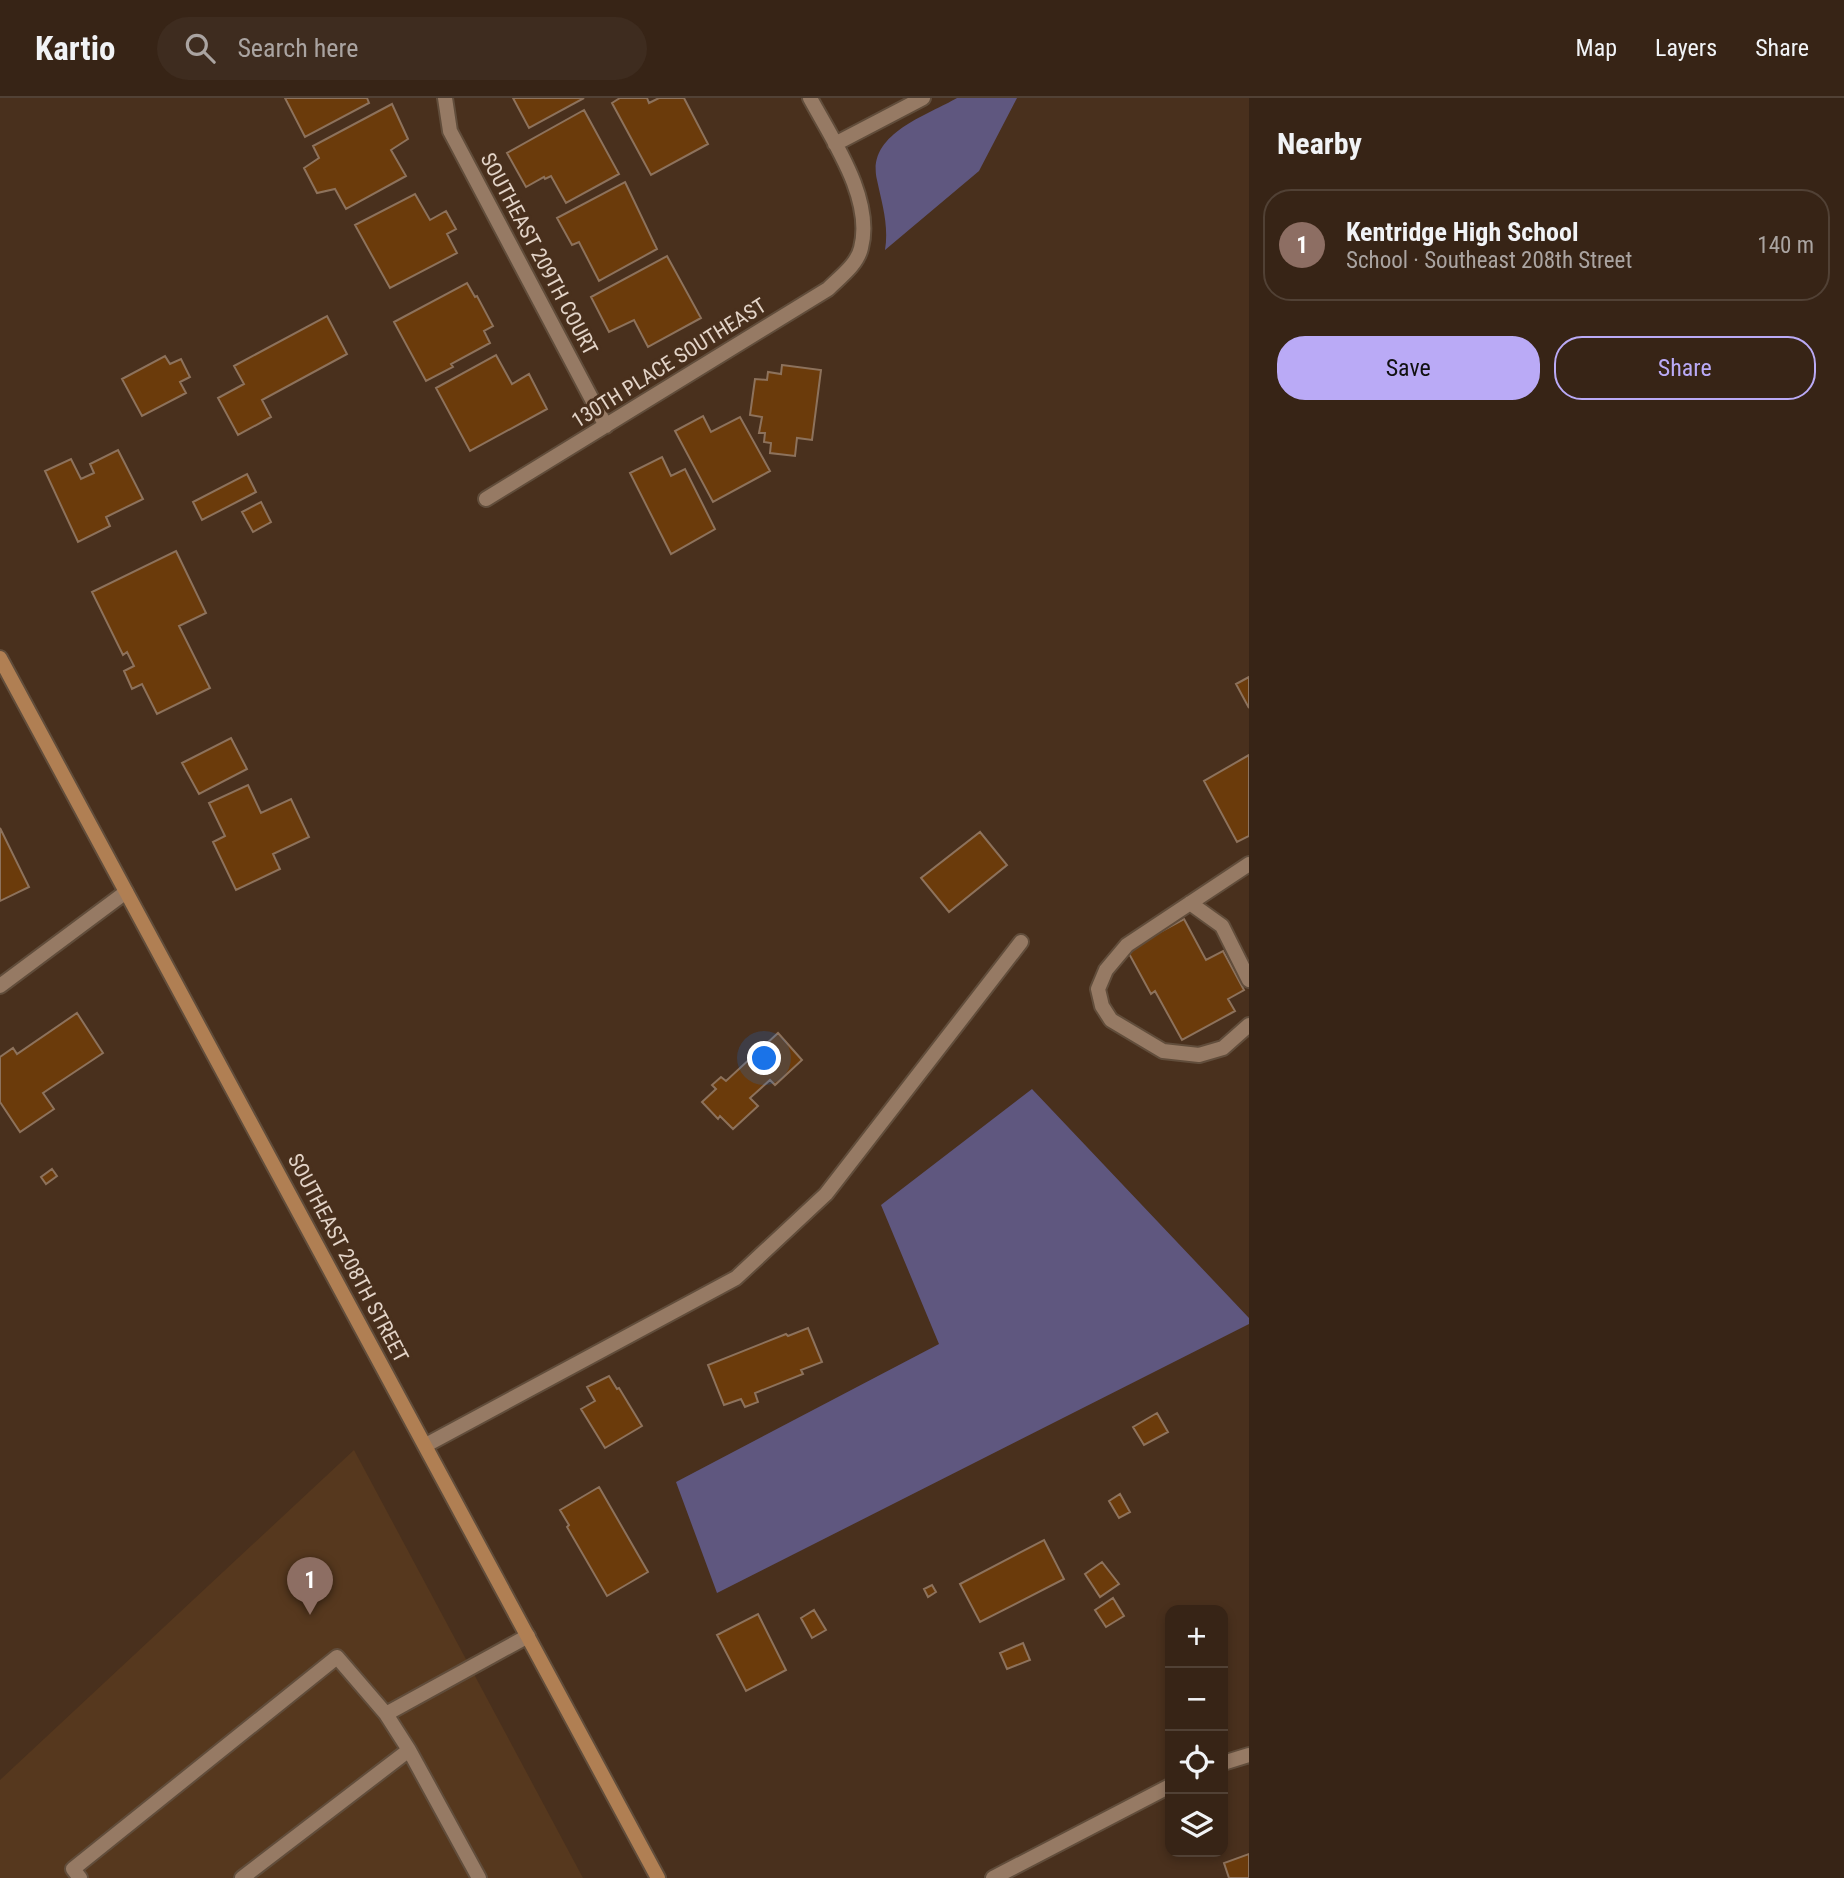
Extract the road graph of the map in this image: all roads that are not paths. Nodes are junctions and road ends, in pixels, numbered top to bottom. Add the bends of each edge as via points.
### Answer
1 (445, 98) edge
2 (810, 98) edge
3 (923, 98) edge
4 (835, 144) junction
5 (606, 426) junction
6 (486, 499) dead end
7 (0, 658) edge
8 (1249, 864) edge
9 (127, 892) junction
10 (1190, 903) junction
11 (1021, 942) dead end
12 (1249, 980) edge
13 (0, 986) edge
14 (1249, 1025) edge
15 (426, 1445) junction
16 (528, 1636) junction
17 (386, 1714) junction
18 (410, 1750) junction
19 (1249, 1755) edge
20 (1228, 1761) edge
21 (1165, 1789) edge
22 (80, 1878) edge
23 (242, 1878) edge
24 (479, 1878) edge
25 (659, 1878) edge
26 (993, 1878) edge

1 - 5 street, SOUTHEAST 209TH COURT via 450,131
2 - 4 street
3 - 4 street
4 - 5 street, 130TH PLACE SOUTHEAST via 852,176 864,225 861,249 849,269 828,289
5 - 6 street, 130TH PLACE SOUTHEAST
7 - 9 main road, SOUTHEAST 208TH STREET
8 - 10 street
9 - 13 street
9 - 15 main road, SOUTHEAST 208TH STREET
10 - 12 street via 1222,926
10 - 14 street via 1127,944 1106,970 1098,989 1102,1006 1111,1020 1163,1051 1199,1055 1223,1048
11 - 15 street via 826,1194 736,1278
15 - 16 main road, SOUTHEAST 208TH STREET
16 - 17 street
16 - 25 main road, SOUTHEAST 208TH STREET
17 - 18 street
17 - 22 street via 337,1657 73,1869
18 - 23 street
18 - 24 street
19 - 20 street
21 - 26 street

